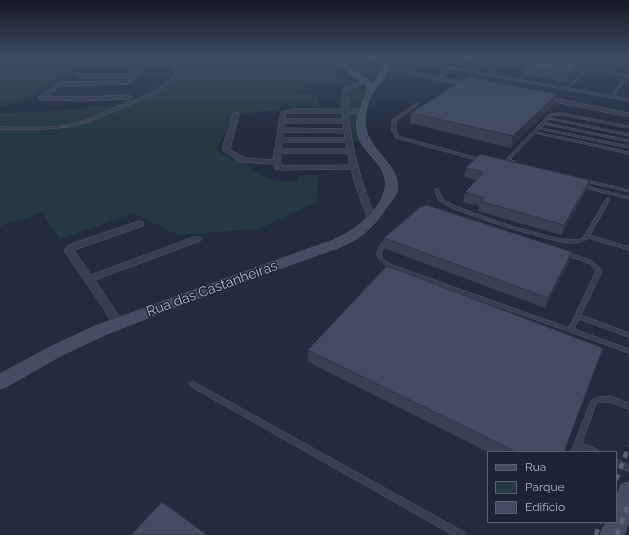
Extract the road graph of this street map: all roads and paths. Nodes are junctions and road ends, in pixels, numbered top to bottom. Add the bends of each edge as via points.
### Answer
1 (130, 82) edge
2 (168, 82) edge
3 (363, 82) edge
4 (380, 82) edge
5 (456, 82) edge
6 (526, 82) edge
7 (573, 82) edge
8 (623, 82) edge
9 (73, 83) joint
10 (475, 86) edge
11 (355, 87) junction
12 (369, 87) junction
13 (566, 89) junction
14 (99, 90) junction
15 (129, 97) dead end
16 (537, 97) edge
17 (612, 97) junction
18 (629, 100) edge
19 (418, 104) dead end
20 (344, 111) junction
21 (361, 111) junction
22 (236, 114) dead end
23 (629, 115) edge
24 (548, 118) junction
25 (282, 121) junction
26 (346, 121) junction
27 (543, 123) junction
28 (629, 127) edge
29 (0, 128) edge
30 (538, 128) junction
31 (280, 130) junction
32 (348, 130) junction
33 (534, 132) junction
34 (629, 135) edge
35 (279, 140) junction
36 (350, 140) junction
37 (629, 141) edge
38 (629, 147) edge
39 (279, 151) junction
40 (351, 151) junction
41 (629, 153) edge
42 (486, 161) edge
43 (276, 162) junction
44 (522, 164) edge
45 (355, 167) junction
46 (575, 178) edge
47 (577, 185) edge
48 (437, 190) dead end
49 (629, 191) edge
50 (629, 198) edge
51 (608, 199) dead end
52 (372, 219) junction
53 (140, 224) dead end
54 (394, 234) edge
55 (588, 236) junction
56 (197, 239) dead end
57 (629, 249) edge
58 (563, 253) edge
59 (89, 279) junction
60 (578, 316) junction
61 (118, 324) junction
62 (571, 330) junction
63 (629, 335) edge
64 (629, 351) edge
65 (0, 382) edge
66 (192, 384) dead end
67 (629, 406) edge
68 (578, 444) junction
69 (575, 451) edge
70 (593, 451) edge
71 (617, 463) edge
72 (629, 469) edge
73 (629, 492) edge
74 (617, 520) edge
75 (461, 535) edge

1 - 14 street
2 - 29 lane via 163,88 90,120 62,128
3 - 12 main road
4 - 12 main road
5 - 10 street
6 - 13 lane
7 - 13 lane
8 - 17 lane
9 - 14 street
9 - 14 street via 57,84 41,98 86,99
11 - 12 street
11 - 12 street
11 - 20 street via 345,91
12 - 21 main road
13 - 17 lane
14 - 15 street
16 - 23 street
17 - 18 lane
19 - 42 lane via 394,121 397,138
20 - 21 street
20 - 25 street via 289,111 283,114
20 - 26 street
21 - 52 main road, Rua das Castanheiras via 358,123 361,135 391,180 391,190
22 - 43 street via 227,151 249,161
24 - 27 lane
24 - 28 lane via 551,115 562,114
24 - 34 lane
25 - 26 street
25 - 31 street
26 - 32 street
27 - 30 lane
27 - 37 lane
30 - 33 lane
30 - 38 lane
31 - 32 street
31 - 35 street
32 - 36 street
33 - 41 lane
33 - 44 lane via 508,158 511,162
35 - 36 street
35 - 39 street
36 - 40 street
39 - 40 street
39 - 43 street
40 - 45 street
43 - 45 street via 278,167 283,168
45 - 52 street
46 - 49 lane
47 - 50 lane
48 - 55 lane via 441,200 468,213 567,241 575,242
51 - 55 lane
52 - 61 main road, Rua das Castanheiras via 362,231 351,238
53 - 59 street via 70,248 69,251
54 - 62 lane via 378,252 383,262
55 - 57 lane
56 - 59 street
58 - 60 lane via 596,265 599,271
59 - 61 street
60 - 62 lane
60 - 63 lane
61 - 65 main road, Rua das Castanheiras via 54,352
62 - 64 lane
66 - 75 lane
67 - 68 lane via 610,399 596,400
68 - 69 lane
68 - 70 lane
71 - 72 lane
73 - 74 main road

